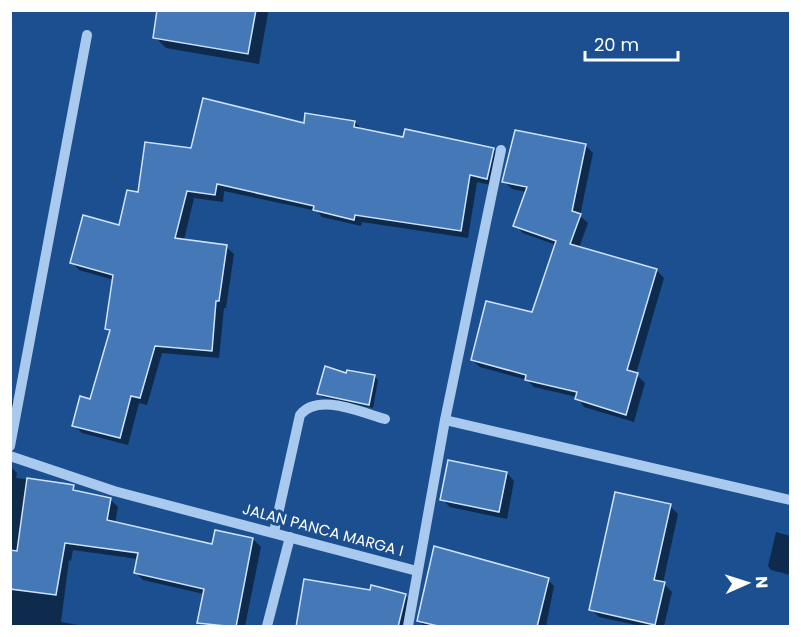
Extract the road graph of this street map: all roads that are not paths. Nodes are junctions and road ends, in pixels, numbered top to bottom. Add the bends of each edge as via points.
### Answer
1 (87, 35) dead end
2 (501, 150) dead end
3 (386, 419) dead end
4 (445, 420) junction
5 (10, 446) edge
6 (10, 456) edge
7 (790, 500) edge
8 (274, 532) junction
9 (290, 537) junction
10 (417, 571) junction
11 (267, 627) edge
12 (408, 627) edge

1 - 5 street
2 - 4 street, JALAN PANCA MARGA I
3 - 8 street via 326,404 305,408 300,415
4 - 7 street
4 - 10 street, JALAN PANCA MARGA I
6 - 8 street, JALAN PANCA MARGA I via 114,491
8 - 9 street, JALAN PANCA MARGA I
9 - 10 street, JALAN PANCA MARGA I
9 - 11 street
10 - 12 street

